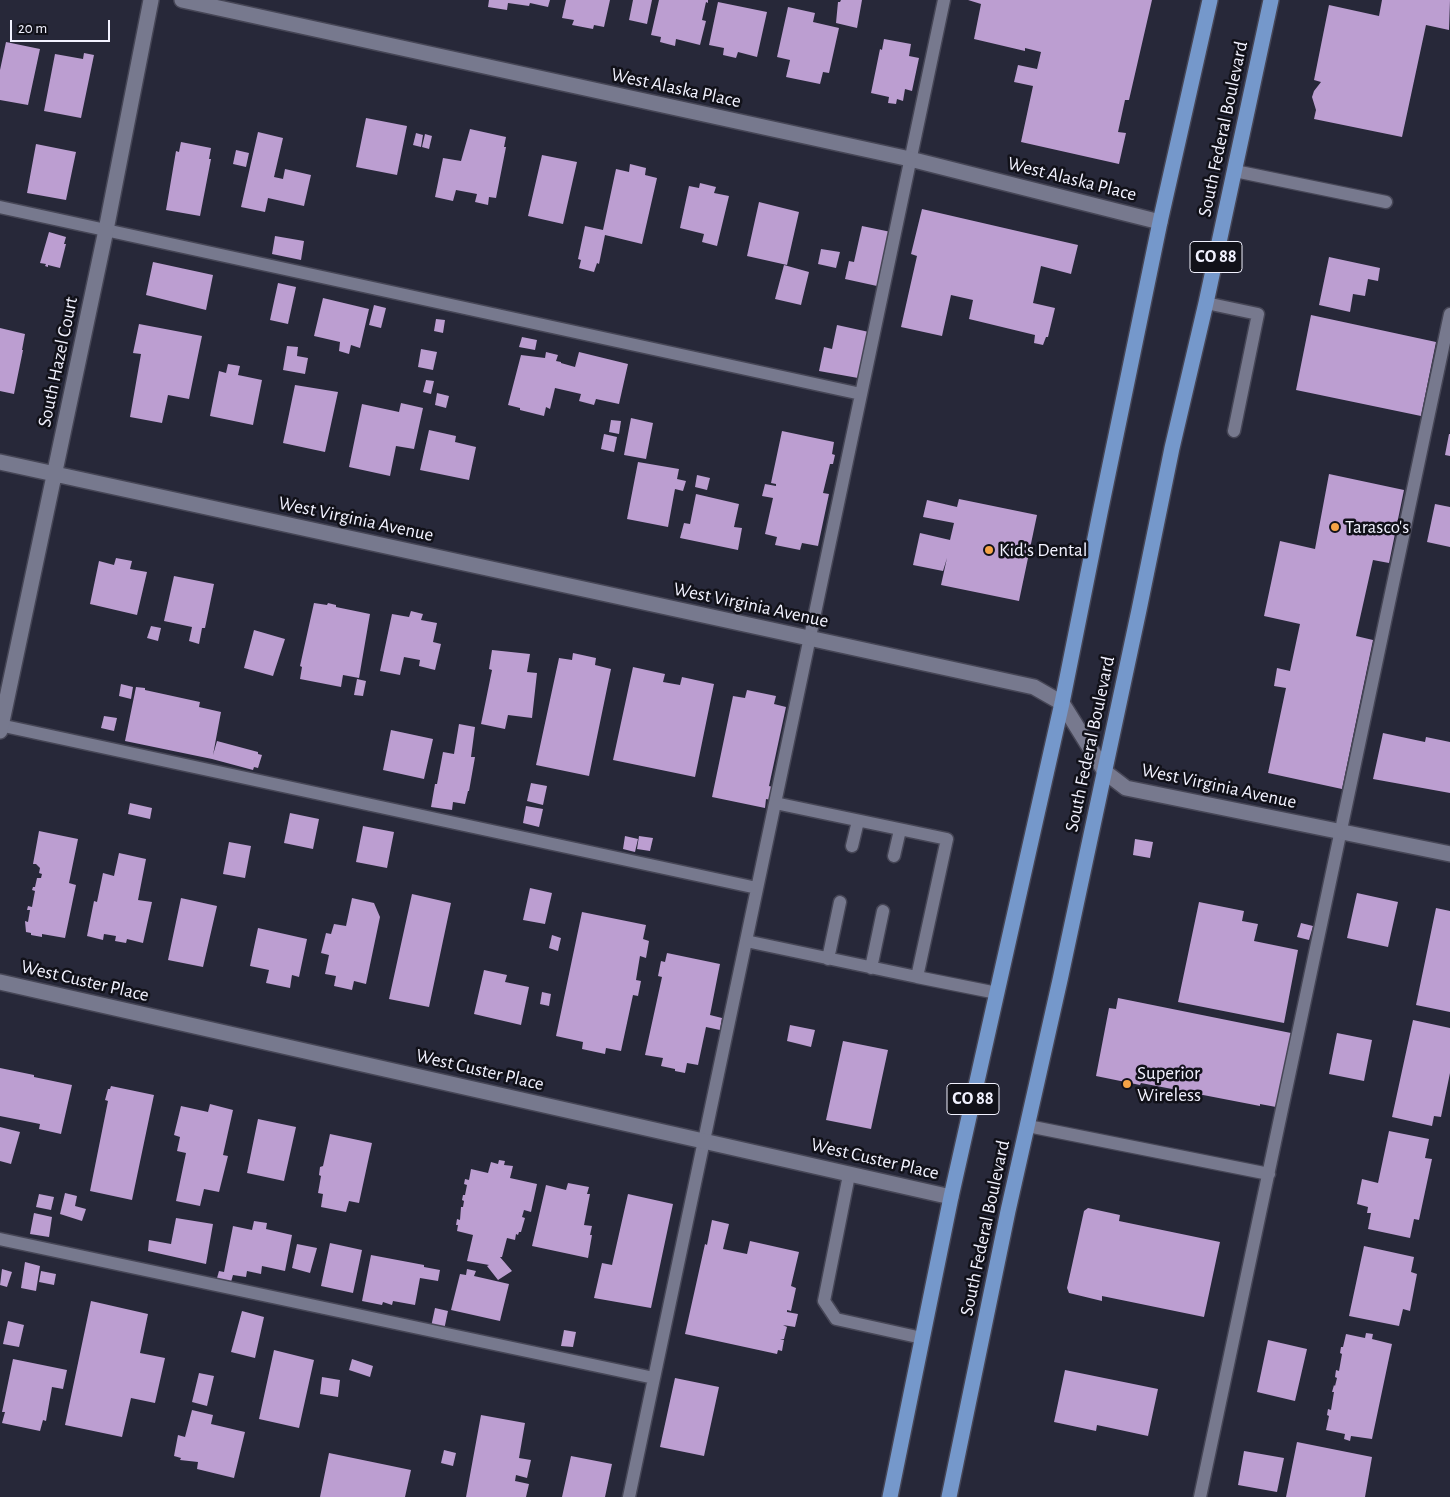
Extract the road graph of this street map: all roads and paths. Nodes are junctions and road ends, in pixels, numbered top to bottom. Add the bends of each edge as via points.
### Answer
1 (152, 0) edge
2 (182, 0) edge
3 (944, 0) edge
4 (1210, 0) edge
5 (1270, 0) edge
6 (910, 159) junction
7 (1234, 171) junction
8 (1386, 202) dead end
9 (0, 207) edge
10 (1160, 222) junction
11 (106, 230) junction
12 (1206, 303) junction
13 (1450, 314) edge
14 (861, 394) junction
15 (1234, 431) dead end
16 (0, 462) edge
17 (55, 474) junction
18 (810, 638) junction
19 (1062, 703) junction
20 (0, 727) edge
21 (1105, 772) junction
22 (775, 803) junction
23 (858, 821) junction
24 (900, 830) junction
25 (1340, 832) junction
26 (852, 846) dead end
27 (1450, 854) edge
28 (894, 856) dead end
29 (757, 888) junction
30 (840, 902) dead end
31 (883, 911) dead end
32 (746, 941) junction
33 (828, 959) junction
34 (871, 968) junction
35 (917, 977) junction
36 (0, 982) edge
37 (997, 993) junction
38 (1028, 1126) junction
39 (704, 1141) junction
40 (1269, 1174) junction
41 (849, 1175) junction
42 (951, 1197) junction
43 (0, 1239) edge
44 (922, 1338) junction
45 (654, 1378) junction
46 (629, 1497) edge
47 (890, 1497) edge
48 (949, 1497) edge
49 (1200, 1497) edge

1 - 11 street, South Hazel Court
2 - 6 street, West Alaska Place
3 - 6 lane
4 - 10 main road, South Federal Boulevard / CO 88
5 - 7 main road, South Federal Boulevard / CO 88
6 - 10 street, West Alaska Place
6 - 14 lane
7 - 8 lane
7 - 12 main road, South Federal Boulevard / CO 88
9 - 11 lane
10 - 19 main road, South Federal Boulevard / CO 88
11 - 14 lane
11 - 17 street, South Hazel Court
12 - 15 lane via 1258,314
12 - 21 main road, South Federal Boulevard / CO 88 via 1172,448
13 - 25 lane
14 - 18 lane
16 - 17 street, West Virginia Avenue
17 - 18 street, West Virginia Avenue
17 - 20 street, South Hazel Court
18 - 19 street, West Virginia Avenue via 1034,687
18 - 22 lane
19 - 21 street, West Virginia Avenue
19 - 37 main road, South Federal Boulevard / CO 88
20 - 29 lane
21 - 25 street, West Virginia Avenue via 1126,788
21 - 38 main road, South Federal Boulevard / CO 88
22 - 23 lane
22 - 29 lane
23 - 24 lane
23 - 26 lane
24 - 28 lane
24 - 35 lane via 947,839
25 - 27 street, West Virginia Avenue
25 - 40 lane
29 - 32 lane
30 - 33 lane
31 - 34 lane
32 - 33 lane
32 - 39 lane
33 - 34 lane
34 - 35 lane
35 - 37 lane
36 - 39 street, West Custer Place
37 - 42 main road, South Federal Boulevard / CO 88
38 - 40 lane
38 - 48 main road, South Federal Boulevard / CO 88
39 - 41 street, West Custer Place
39 - 45 lane
40 - 49 lane
41 - 42 street, West Custer Place
41 - 44 lane via 824,1301 836,1319
42 - 44 main road, South Federal Boulevard / CO 88
43 - 45 lane
44 - 47 main road, South Federal Boulevard / CO 88
45 - 46 lane

